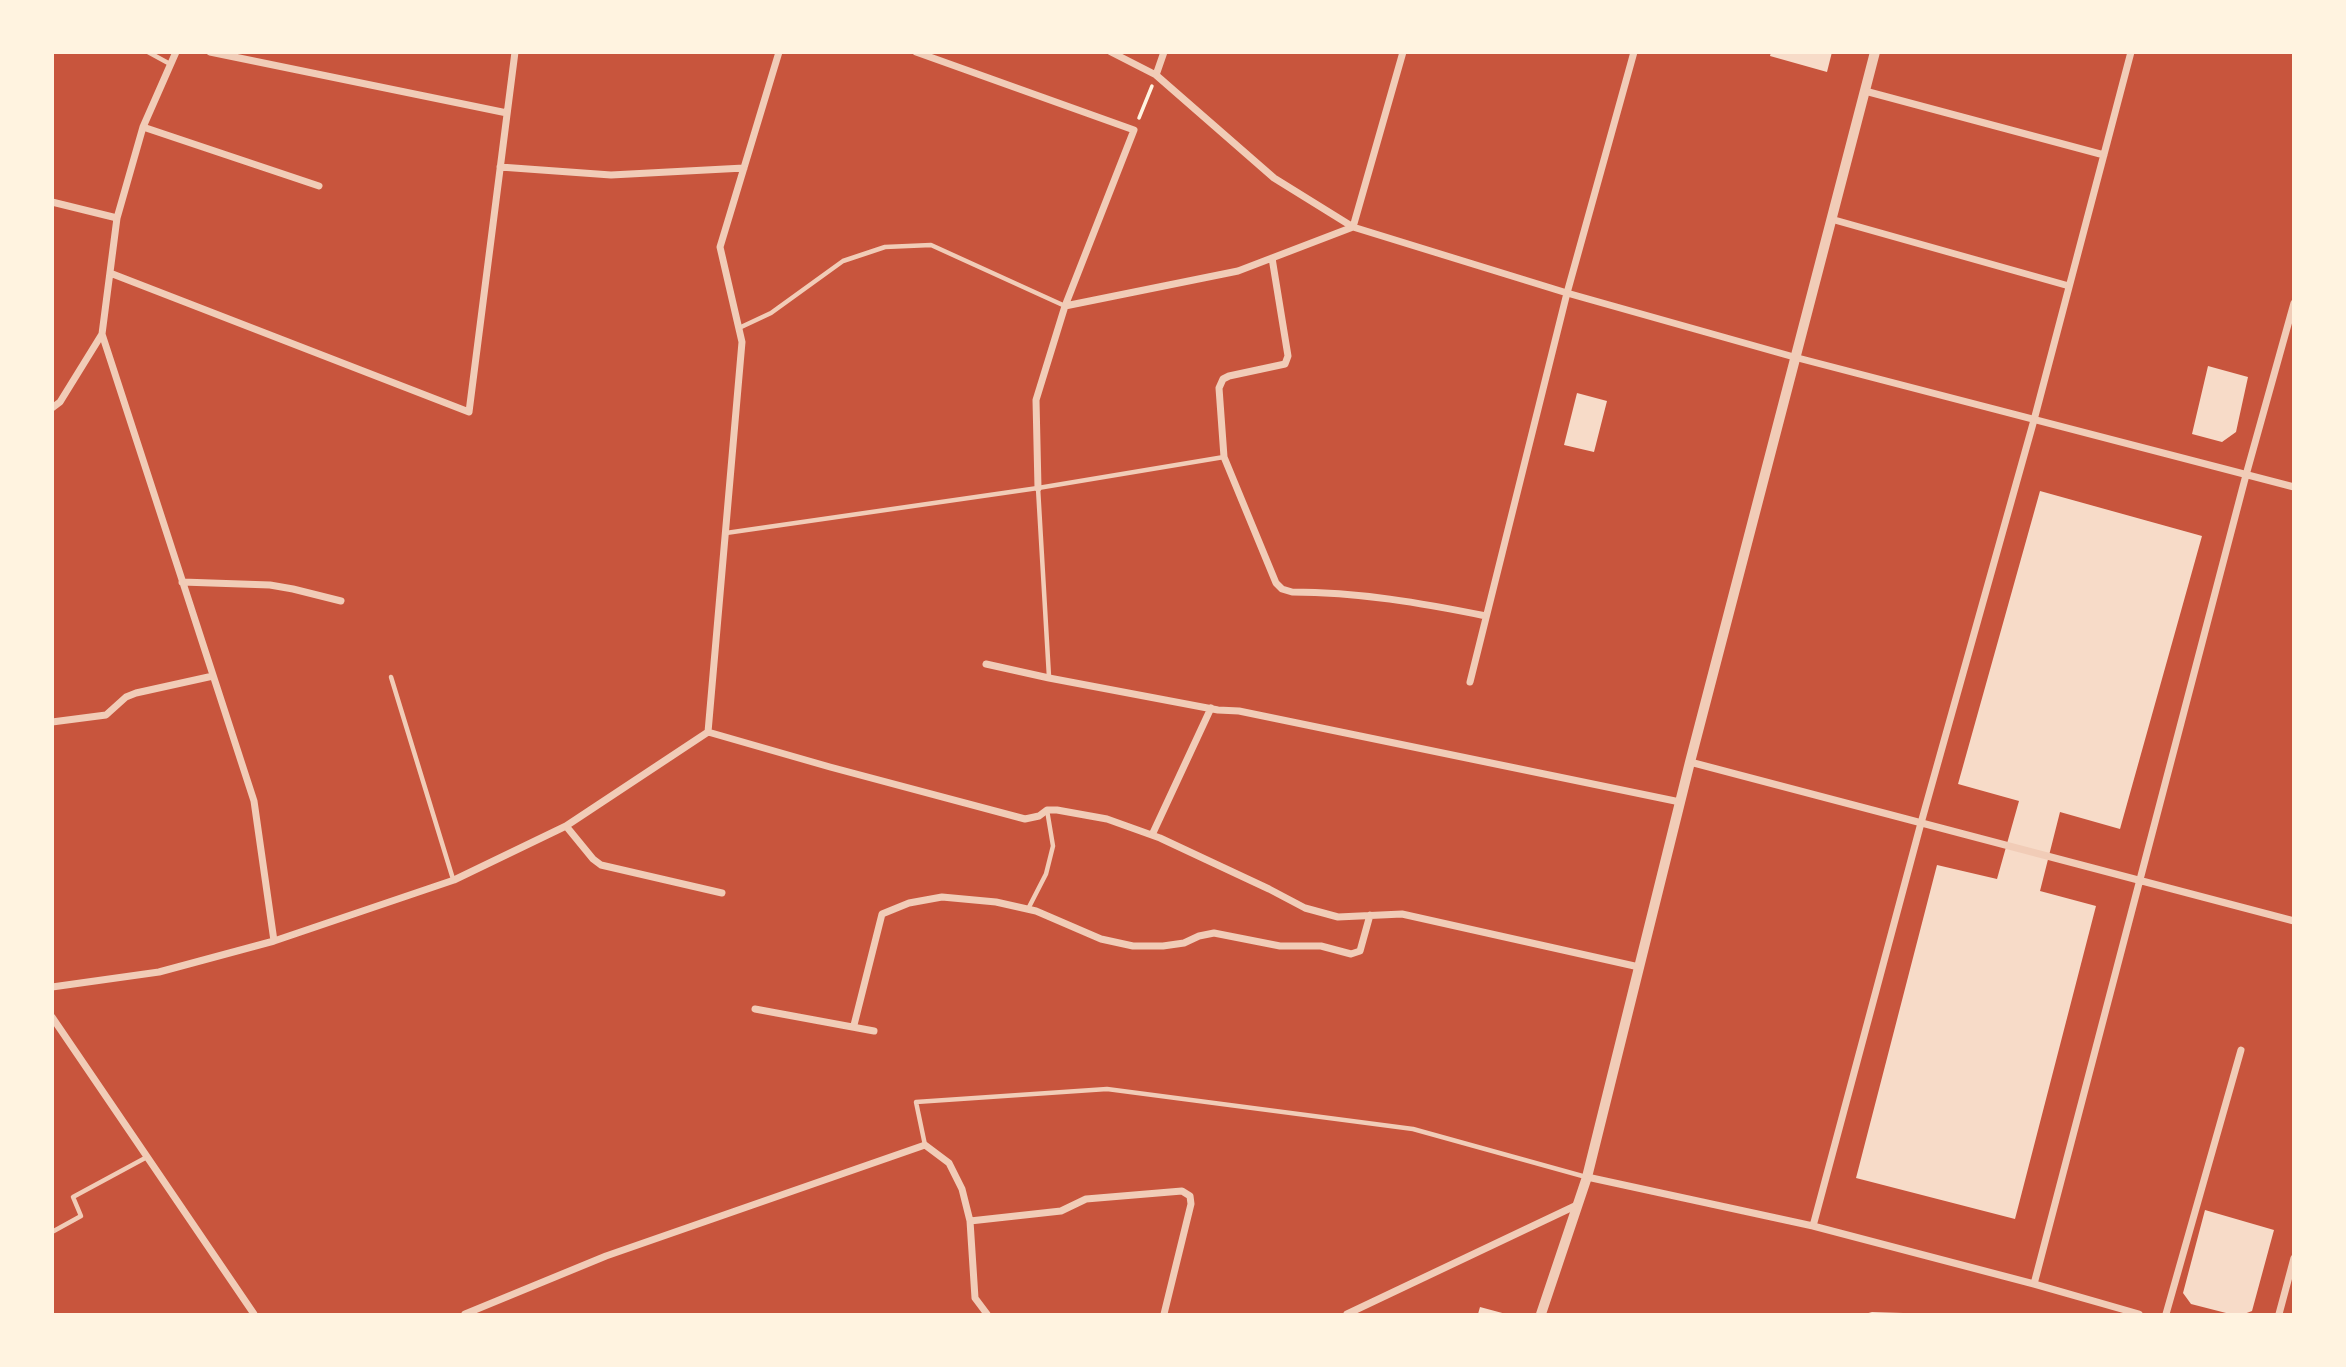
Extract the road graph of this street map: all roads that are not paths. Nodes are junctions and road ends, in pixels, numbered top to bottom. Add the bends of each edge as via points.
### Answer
1 (148, 52) edge
2 (176, 52) edge
3 (210, 52) edge
4 (515, 52) edge
5 (779, 52) edge
6 (916, 52) edge
7 (1111, 52) edge
8 (1164, 52) edge
9 (1403, 52) edge
10 (1634, 52) edge
11 (1875, 52) edge
12 (2132, 52) edge
13 (171, 65) junction
14 (1156, 75) junction
15 (1865, 91) junction
16 (507, 113) junction
17 (143, 127) junction
18 (2104, 155) junction
19 (500, 167) junction
20 (744, 168) junction
21 (319, 186) dead end
22 (52, 202) edge
23 (117, 218) junction
24 (1831, 219) junction
25 (1353, 227) junction
26 (1272, 258) junction
27 (110, 273) junction
28 (2070, 286) junction
29 (1567, 293) junction
30 (2294, 303) edge
31 (1065, 306) junction
32 (739, 328) junction
33 (102, 334) junction
34 (1794, 357) junction
35 (52, 408) edge
36 (2034, 420) junction
37 (1224, 457) junction
38 (2246, 475) junction
39 (2294, 487) edge
40 (1038, 488) junction
41 (726, 533) junction
42 (182, 582) junction
43 (341, 601) dead end
44 (1486, 616) junction
45 (986, 664) dead end
46 (213, 676) junction
47 (391, 677) dead end
48 (1049, 678) junction
49 (1470, 682) dead end
50 (1211, 708) junction
51 (52, 722) edge
52 (708, 732) junction
53 (1690, 762) junction
54 (1679, 802) junction
55 (1047, 810) junction
56 (1921, 823) junction
57 (566, 826) junction
58 (1152, 835) junction
59 (454, 880) junction
60 (2140, 880) junction
61 (722, 893) dead end
62 (1028, 909) junction
63 (1370, 915) junction
64 (2294, 921) edge
65 (274, 941) junction
66 (1639, 967) junction
67 (52, 987) edge
68 (755, 1009) dead end
69 (52, 1017) edge
70 (854, 1026) junction
71 (874, 1031) dead end
72 (2241, 1050) dead end
73 (925, 1145) junction
74 (148, 1157) junction
75 (1587, 1177) junction
76 (1577, 1205) junction
77 (970, 1221) junction
78 (1813, 1226) junction
79 (52, 1232) edge
80 (2294, 1258) edge
81 (2035, 1284) junction
82 (254, 1314) edge
83 (465, 1314) edge
84 (987, 1314) edge
85 (1164, 1314) edge
86 (1347, 1314) edge
87 (1541, 1314) edge
88 (2139, 1314) edge
89 (2166, 1314) edge
90 (2279, 1314) edge

1 - 13 lane
2 - 13 street
3 - 16 street
4 - 16 street
5 - 20 street
6 - 31 street via 1134,130
7 - 14 street
8 - 14 street
9 - 25 street
10 - 29 street
11 - 15 street
12 - 18 street
13 - 17 street
14 - 25 street via 1274,177
15 - 18 street
15 - 24 street
16 - 19 street
17 - 21 street
17 - 23 street
18 - 28 street
19 - 20 street via 611,175
19 - 27 street via 469,412
20 - 32 street via 720,247
22 - 23 street
23 - 27 street
24 - 28 street
24 - 34 street
25 - 26 street
25 - 29 street
26 - 31 street via 1238,271
26 - 37 street via 1288,356 1284,364 1223,379 1219,388
27 - 33 street
28 - 36 street
29 - 34 street
29 - 44 street
30 - 38 street
31 - 32 lane via 931,245 885,247 843,261 771,313
31 - 40 street via 1035,400
32 - 41 street via 742,342
33 - 35 street
33 - 42 street
34 - 36 street
34 - 53 street
36 - 38 street
36 - 56 street
37 - 40 lane
37 - 44 street via 1282,589 1417,602
38 - 39 street
38 - 60 street
40 - 41 lane
40 - 48 lane
41 - 52 street
42 - 43 street via 270,585
42 - 46 street
44 - 49 street
45 - 48 street
46 - 51 street via 126,696 106,715
46 - 65 street via 254,801
47 - 59 lane
48 - 50 street
50 - 54 street
50 - 58 street
52 - 55 street via 1025,819
52 - 57 street
53 - 54 street
53 - 56 street
54 - 66 street
55 - 58 street via 1107,819
55 - 62 lane via 1053,846 1046,874
56 - 60 street
56 - 78 street
57 - 59 street
57 - 61 street via 601,865
58 - 63 street via 1305,908 1338,917
59 - 65 street
60 - 64 street
60 - 81 street
62 - 63 street via 1101,939 1133,946 1184,943 1214,933 1351,954 1360,951
62 - 70 street via 942,897 882,914
63 - 66 street via 1402,914
65 - 67 street via 159,972
66 - 75 street
68 - 70 street
69 - 74 street
70 - 71 street
72 - 89 street
73 - 75 lane via 916,1102 1107,1089 1413,1129
73 - 77 street via 949,1163
73 - 83 street via 606,1256
74 - 79 lane via 72,1197 81,1216
74 - 82 street
75 - 76 street
75 - 78 street
76 - 86 street
76 - 87 street
77 - 84 street via 975,1298
77 - 85 street via 1061,1211 1086,1199 1182,1191 1190,1196 1191,1204
78 - 81 street
80 - 90 street
81 - 88 street

